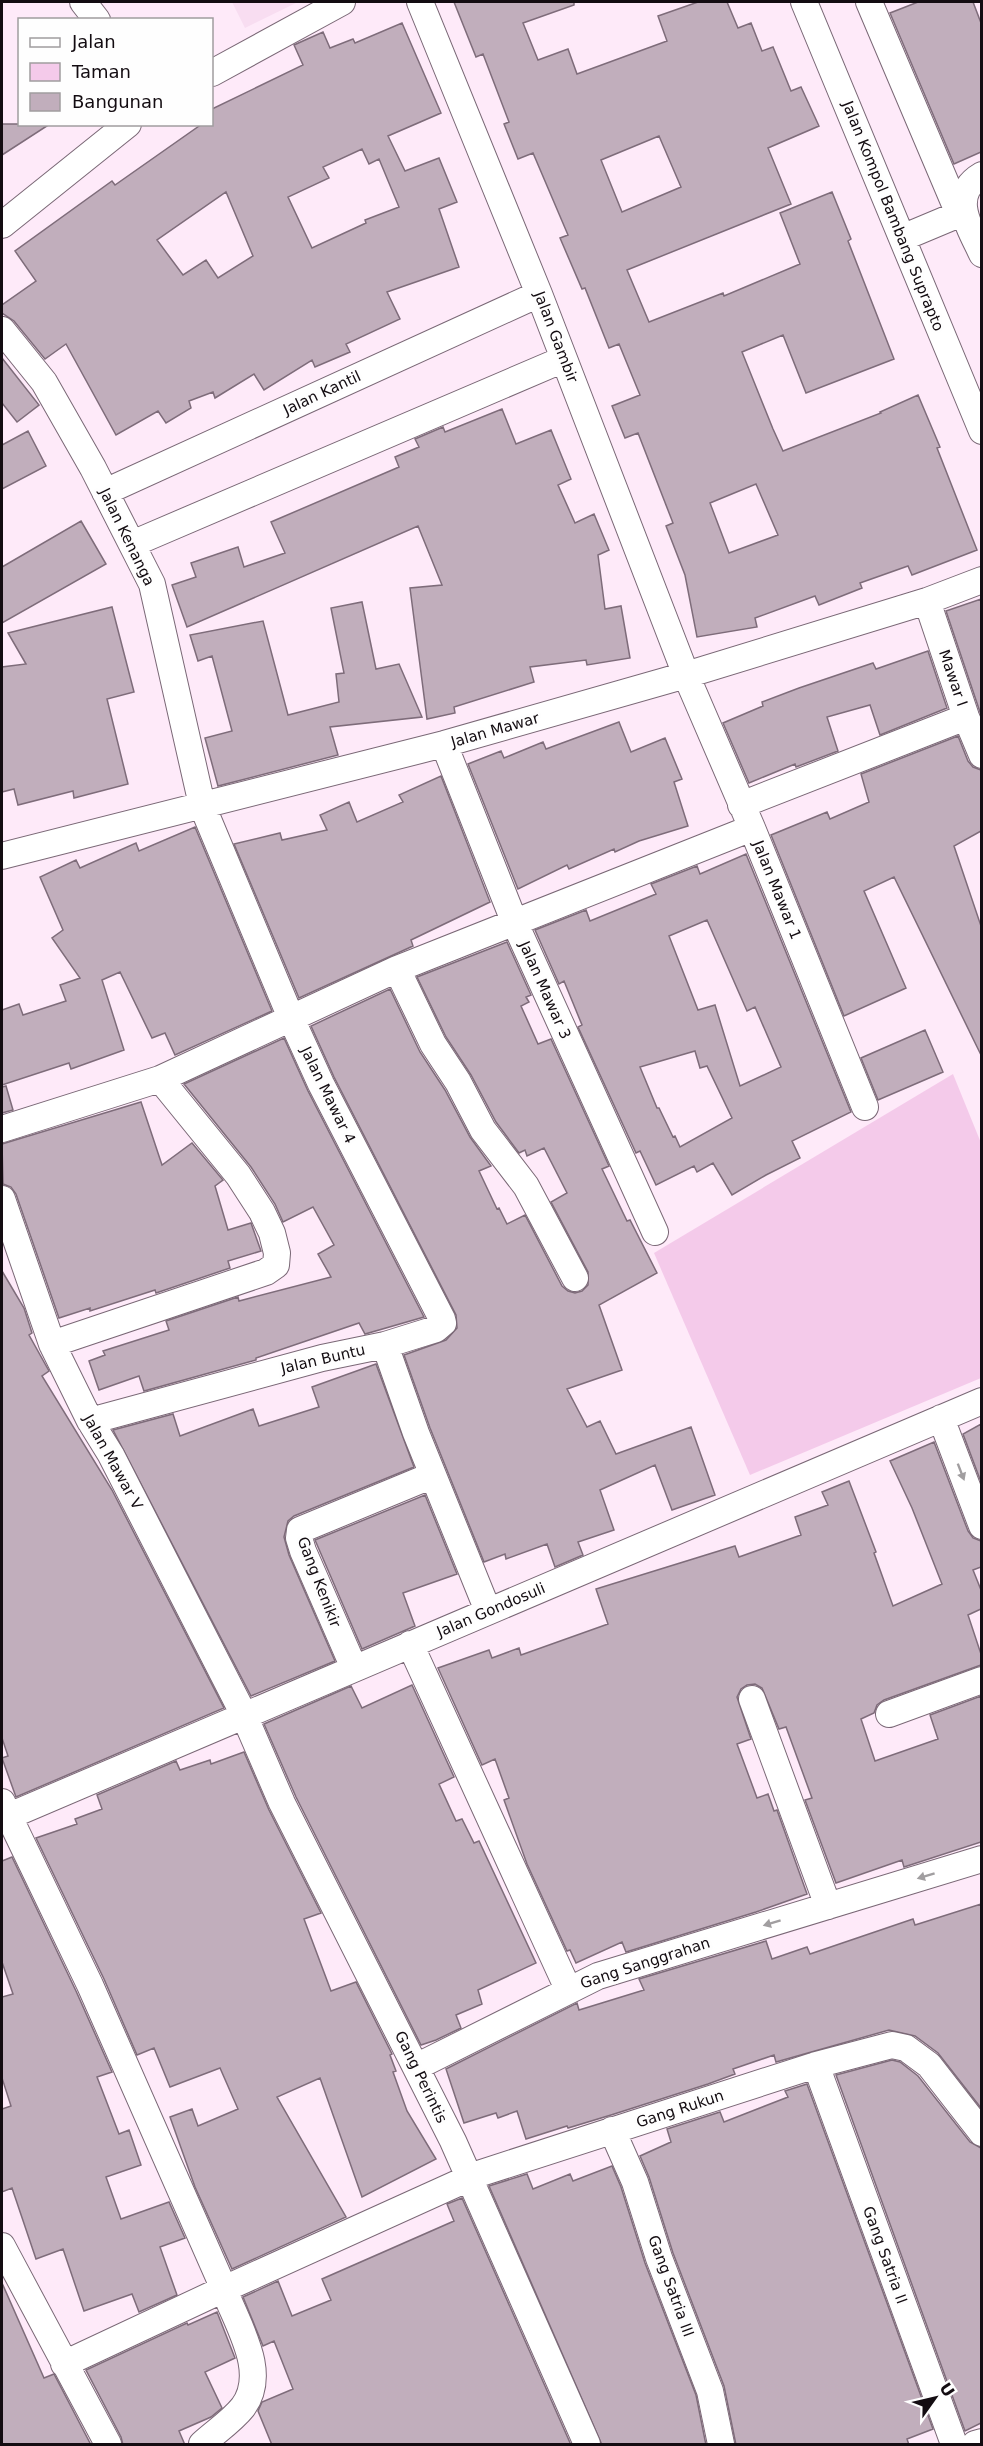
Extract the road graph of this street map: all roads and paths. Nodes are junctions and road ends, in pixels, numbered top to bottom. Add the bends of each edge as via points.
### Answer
1 (83, 2) edge
2 (342, 2) edge
3 (420, 2) edge
4 (804, 2) edge
5 (869, 2) edge
6 (95, 18) edge
7 (213, 72) edge
8 (126, 126) edge
9 (981, 175) edge
10 (961, 213) junction
11 (2, 225) edge
12 (902, 238) junction
13 (981, 254) edge
14 (539, 294) junction
15 (2, 330) edge
16 (564, 359) junction
17 (981, 431) edge
18 (105, 492) junction
19 (132, 544) junction
20 (981, 580) edge
21 (927, 601) junction
22 (686, 675) junction
23 (966, 717) junction
24 (444, 744) junction
25 (981, 755) edge
26 (202, 805) junction
27 (741, 805) junction
28 (752, 828) junction
29 (2, 856) edge
30 (514, 921) junction
31 (397, 969) junction
32 (291, 1018) junction
33 (160, 1079) junction
34 (865, 1107) dead end
35 (2, 1130) edge
36 (2, 1199) edge
37 (655, 1232) dead end
38 (575, 1278) dead end
39 (52, 1344) junction
40 (385, 1345) junction
41 (981, 1401) edge
42 (941, 1418) junction
43 (90, 1421) junction
44 (433, 1475) junction
45 (981, 1526) edge
46 (488, 1611) junction
47 (410, 1644) junction
48 (354, 1668) junction
49 (981, 1680) edge
50 (752, 1700) dead end
51 (889, 1714) dead end
52 (244, 1715) junction
53 (4, 1812) edge
54 (981, 1860) edge
55 (828, 1906) junction
56 (568, 1989) junction
57 (816, 2065) junction
58 (416, 2067) junction
59 (612, 2130) junction
60 (981, 2133) edge
61 (470, 2177) junction
62 (2, 2246) edge
63 (224, 2289) junction
64 (64, 2364) junction
65 (981, 2442) edge
66 (108, 2445) edge
67 (202, 2445) edge
68 (586, 2445) edge
69 (721, 2445) edge
70 (954, 2445) edge
71 (975, 2445) edge

1 - 6 street
2 - 7 street
3 - 14 street, Jalan Gambir
4 - 12 street, Jalan Kompol Bambang Suprapto
5 - 10 street
8 - 11 street
9 - 10 street via 965,192
10 - 12 street
10 - 13 street
12 - 17 street, Jalan Kompol Bambang Suprapto
14 - 16 street, Jalan Gambir
14 - 18 street, Jalan Kantil
15 - 18 street, Jalan Kenanga via 44,382
16 - 19 street
16 - 22 street, Jalan Gambir
18 - 19 street, Jalan Kenanga
19 - 26 street, Jalan Kenanga via 152,584
20 - 21 street, Jalan Mawar
21 - 22 street, Jalan Mawar
21 - 23 street, Mawar I
22 - 24 street, Jalan Mawar
22 - 27 street, Jalan Mawar 1
23 - 25 street, Mawar I
23 - 27 street
24 - 26 street, Jalan Mawar
24 - 30 street, Jalan Mawar 3
26 - 29 street, Jalan Mawar
26 - 32 street, Jalan Mawar 4
27 - 28 street, Jalan Mawar 1
28 - 30 street
28 - 34 street, Jalan Mawar 1
30 - 31 street
30 - 37 street, Jalan Mawar 3
31 - 32 street
31 - 38 street via 433,1044 483,1130 526,1186
32 - 33 street
32 - 40 street, Jalan Mawar 4 via 442,1319 436,1329
33 - 35 street
33 - 39 street via 238,1175 262,1212 272,1233 276,1265 266,1272
36 - 39 street, Jalan Mawar V
39 - 43 street, Jalan Mawar V
40 - 43 street, Jalan Buntu via 322,1358
40 - 44 street, Jalan Buntu
41 - 42 street, Jalan Gondosuli
42 -> 45 street
42 - 46 street, Jalan Gondosuli
43 - 52 street, Jalan Mawar V
44 - 46 street, Jalan Buntu
44 - 48 street, Gang Kenikir via 300,1530 298,1538 303,1551
46 - 47 street, Jalan Gondosuli
47 - 48 street, Jalan Gondosuli
47 - 56 street, Gang Sanggrahan
48 - 52 street, Jalan Gondosuli
49 - 51 street
50 - 55 street
52 - 53 street, Jalan Gondosuli
52 - 58 street, Gang Perintis via 282,1803
53 - 63 street via 90,1985
54 -> 55 street, Gang Sanggrahan
55 -> 56 street, Gang Sanggrahan via 598,1976
56 - 58 street
57 - 59 street, Gang Rukun
57 - 60 street, Gang Rukun via 892,2045 906,2048 929,2065
57 - 70 street, Gang Satria II
58 - 61 street, Gang Perintis
59 - 61 street, Gang Rukun
59 - 69 street, Gang Satria III via 635,2182 659,2258 710,2391
61 - 63 street, Gang Rukun
61 - 68 street, Gang Perintis
62 - 64 street
63 - 64 street, Gang Rukun
63 - 67 street via 255,2375 243,2407
64 - 66 street
65 - 71 street

